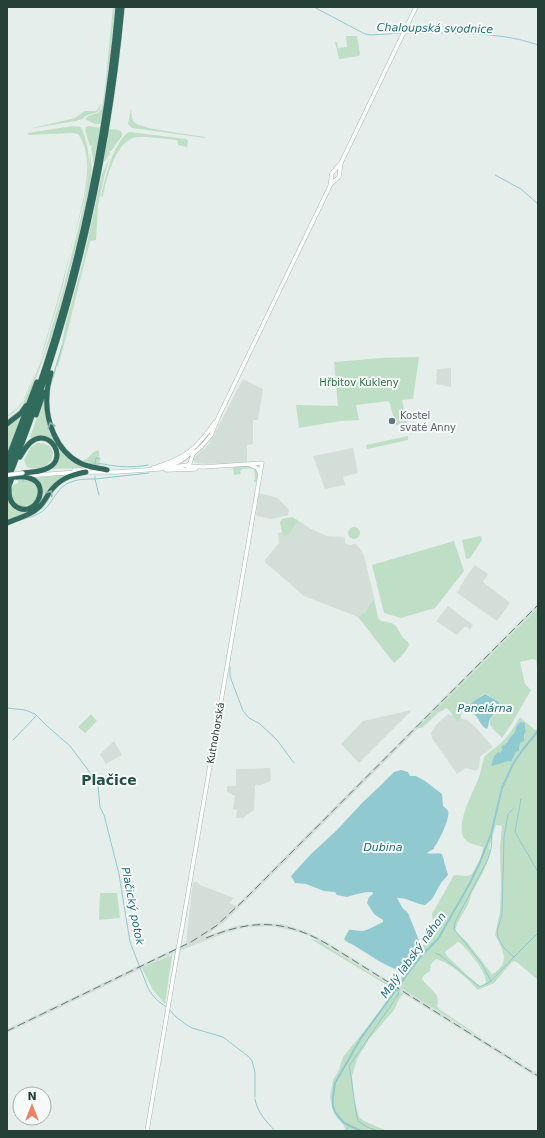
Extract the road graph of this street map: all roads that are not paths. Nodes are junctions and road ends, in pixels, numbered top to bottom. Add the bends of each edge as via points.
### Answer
1 (118, 7) edge
2 (122, 7) edge
3 (416, 7) edge
4 (341, 163) junction
5 (333, 172) junction
6 (339, 174) junction
7 (332, 177) junction
8 (337, 178) junction
9 (330, 186) junction
10 (61, 328) junction
11 (55, 334) junction
12 (51, 373) junction
13 (32, 396) junction
14 (218, 416) junction
15 (7, 424) edge
16 (193, 450) junction
17 (20, 457) junction
18 (184, 459) junction
19 (190, 461) junction
20 (7, 462) edge
21 (241, 465) junction
22 (186, 466) junction
23 (206, 467) junction
24 (151, 469) junction
25 (107, 470) junction
26 (7, 472) edge
27 (86, 472) junction
28 (23, 475) junction
29 (260, 475) junction
30 (7, 476) edge
31 (13, 477) joint
32 (9, 482) edge
33 (7, 490) edge
34 (7, 523) edge
35 (147, 1131) edge

1 - 11 highway via 102,139 81,238
2 - 10 highway via 111,103 98,178
3 - 4 main road
4 - 5 main road
4 - 6 main road
5 - 6 main road via 337,171
5 - 7 main road
6 - 8 main road
7 - 8 main road
7 - 9 main road
8 - 9 main road
9 - 14 main road
10 - 12 highway
10 - 32 highway
11 - 13 highway
11 - 26 highway via 34,401
12 - 17 highway
25 -> 12 highway via 77,461 66,452 56,438 47,407
13 - 15 highway via 20,413
13 - 20 highway
14 - 16 main road via 206,436
14 - 19 main road via 211,435 193,454
16 - 18 main road
16 - 24 main road via 173,462
17 - 28 highway via 27,445 37,438 51,441 57,452 56,460 50,467
17 - 32 highway
18 - 19 main road via 189,458
18 - 22 main road via 183,464
18 - 24 main road
19 - 22 main road
19 - 23 main road
21 - 23 main road
21 - 29 main road via 255,466
21 - 29 main road, Kutnohorská via 262,462
22 - 23 main road
22 - 24 main road
23 - 24 main road via 179,470
24 - 25 main road
24 - 27 main road
25 - 28 main road via 68,470
27 - 28 main road
34 -> 27 highway via 35,511 54,486 63,479
28 - 30 main road, bridge
28 - 31 highway
28 - 32 highway via 36,482 40,488 39,499 32,507 26,509 13,503 9,494
29 - 35 main road, Kutnohorská, bridge
30 - 31 main road, bridge
32 - 33 highway

